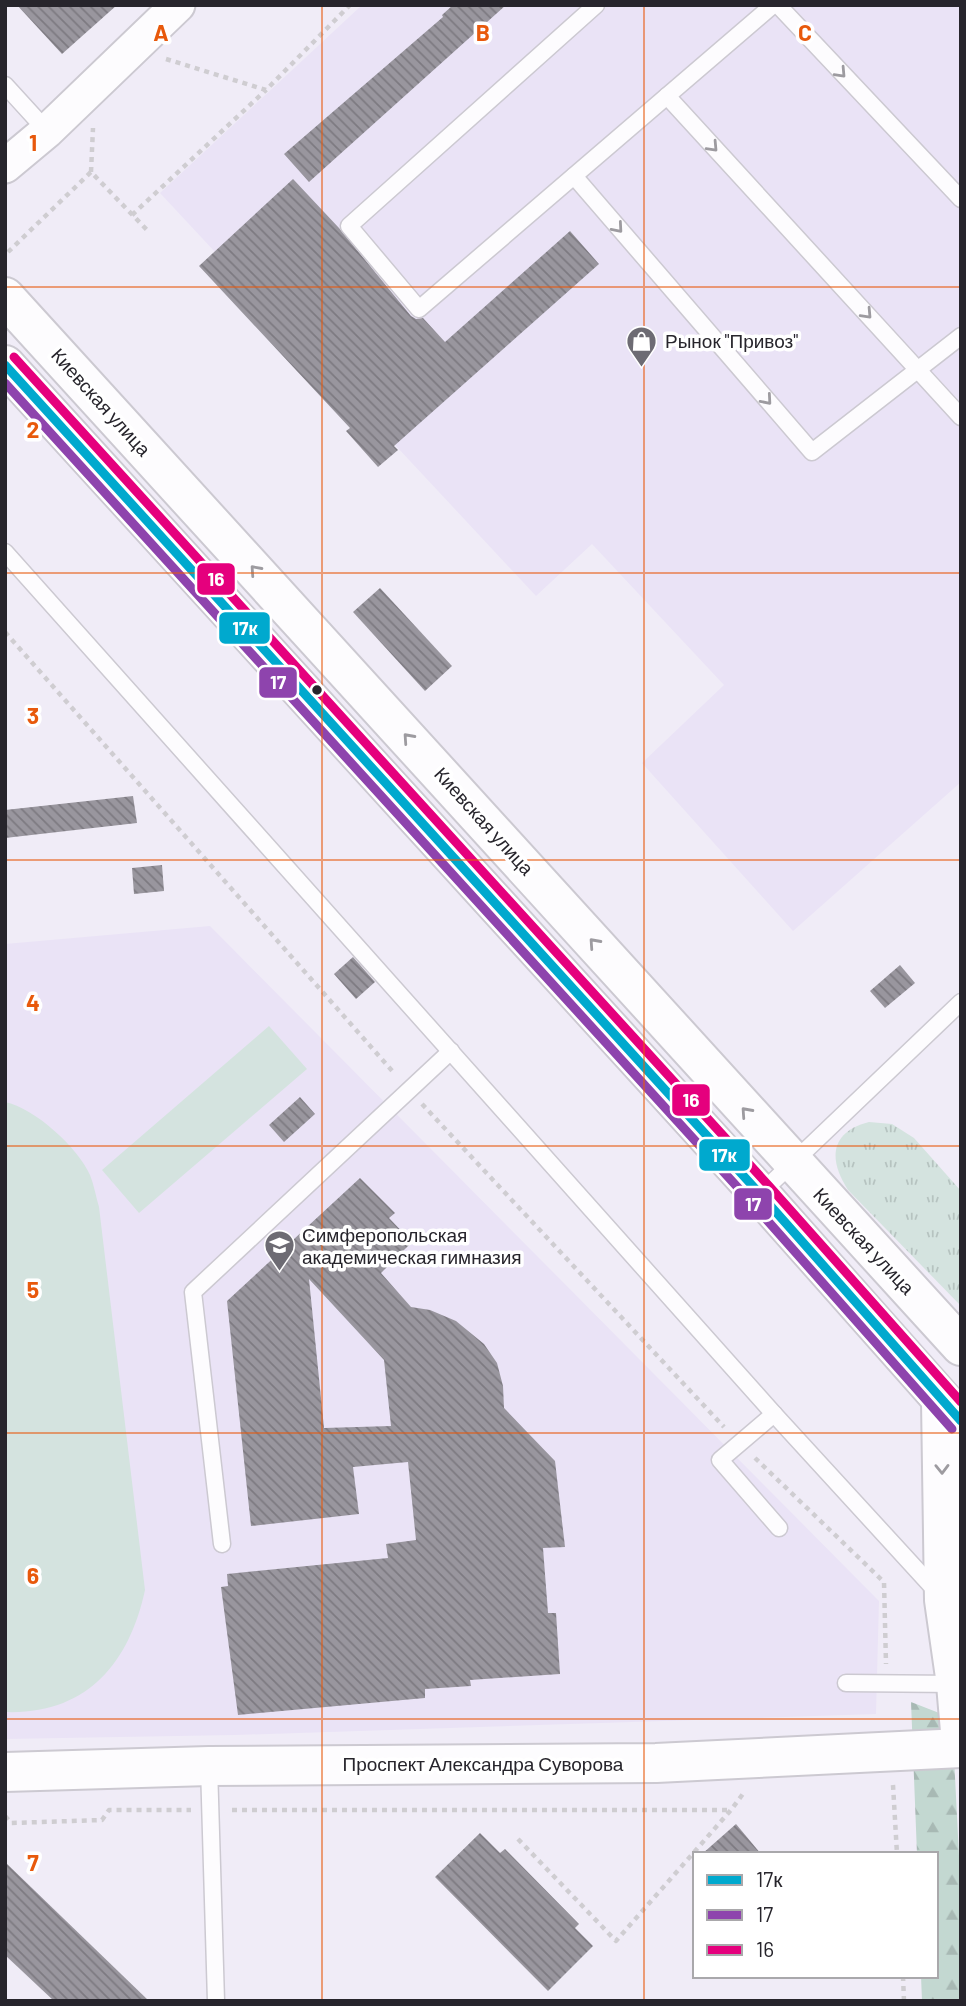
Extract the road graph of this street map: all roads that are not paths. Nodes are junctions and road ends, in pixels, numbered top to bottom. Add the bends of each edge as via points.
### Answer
1 (178, 5) edge
2 (596, 5) edge
3 (775, 5) edge
4 (5, 85) edge
5 (667, 96) junction
6 (47, 131) junction
7 (5, 166) edge
8 (574, 176) junction
9 (961, 199) edge
10 (5, 297) edge
11 (961, 336) edge
12 (5, 365) edge
13 (918, 370) junction
14 (961, 416) edge
15 (5, 552) edge
16 (961, 1002) edge
17 (451, 1051) junction
18 (792, 1163) junction
19 (760, 1194) junction
20 (961, 1346) edge
21 (951, 1411) edge
22 (775, 1414) junction
23 (779, 1528) dead end
24 (222, 1544) dead end
25 (961, 1566) edge
26 (944, 1600) junction
27 (846, 1682) dead end
28 (956, 1684) junction
29 (961, 1745) edge
30 (209, 1766) junction
31 (5, 1772) edge
32 (216, 2001) edge

1 - 6 street
2 - 8 lane via 349,226 419,309
3 - 5 lane
3 -> 9 lane
4 - 6 lane
5 - 8 lane
5 -> 13 lane
6 - 7 street
8 -> 13 lane via 812,452
18 -> 10 main road, Киевская улица
11 - 13 lane
12 - 19 main road
13 - 14 lane
15 - 17 lane
16 - 18 lane
17 - 22 lane
17 - 24 lane via 193,1292
18 - 19 lane
18 - 20 main road, Киевская улица
19 - 21 main road
21 -> 26 main road
22 - 23 lane via 720,1460
22 - 26 lane
25 - 26 main road
26 - 28 main road
27 - 28 lane
28 - 29 main road
29 - 30 main road, Проспект Александра Суворова via 656,1763
30 - 31 main road, Проспект Александра Суворова
30 - 32 lane

